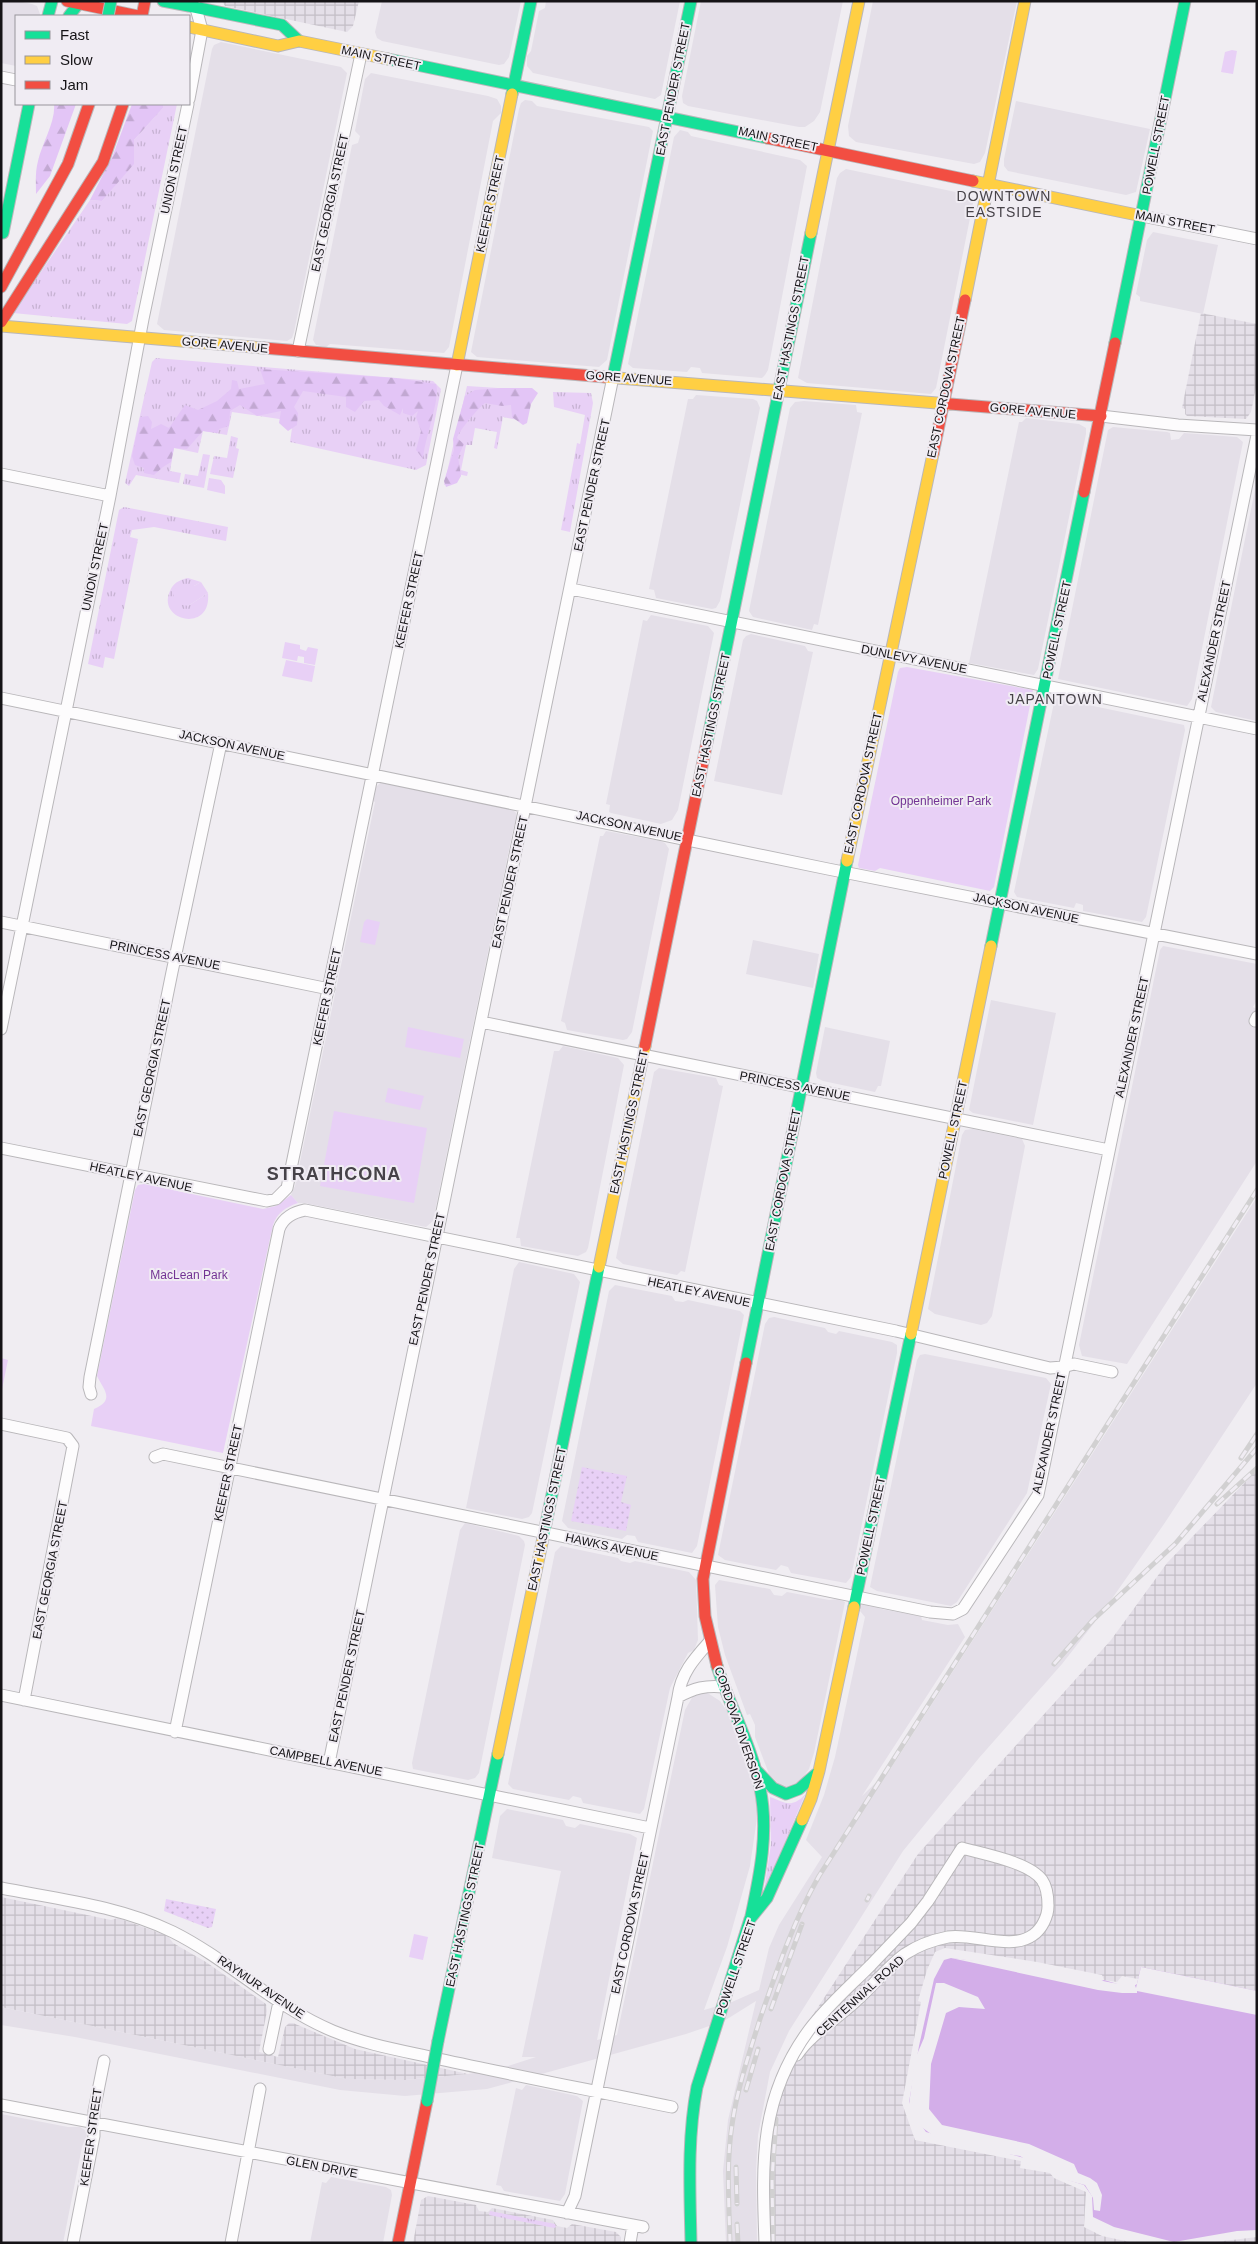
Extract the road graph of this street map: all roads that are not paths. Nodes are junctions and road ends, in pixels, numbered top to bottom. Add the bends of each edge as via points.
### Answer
1 (52, 1) edge
2 (67, 1) edge
3 (111, 1) edge
4 (145, 1) edge
5 (164, 1) edge
6 (531, 1) edge
7 (691, 1) edge
8 (858, 1) edge
9 (1025, 1) edge
10 (1186, 1) edge
11 (79, 4) junction
12 (191, 6) edge
13 (48, 15) edge
14 (70, 15) edge
15 (108, 15) edge
16 (135, 15) edge
17 (140, 15) edge
18 (190, 27) edge
19 (202, 30) junction
20 (299, 41) junction
21 (361, 54) junction
22 (1, 77) edge
23 (15, 80) edge
24 (514, 85) junction
25 (190, 94) edge
26 (29, 105) edge
27 (89, 105) edge
28 (123, 105) edge
29 (188, 105) edge
30 (668, 116) junction
31 (828, 149) junction
32 (988, 184) junction
33 (1142, 216) junction
34 (3, 233) dead end
35 (1257, 239) edge
36 (1, 287) edge
37 (1, 322) edge
38 (1, 326) edge
39 (140, 338) junction
40 (298, 351) junction
41 (457, 365) junction
42 (614, 377) junction
43 (778, 390) junction
44 (944, 403) junction
45 (1101, 416) junction
46 (1257, 430) edge
47 (1257, 435) edge
48 (1, 474) edge
49 (110, 496) junction
50 (571, 589) junction
51 (732, 622) junction
52 (889, 655) junction
53 (1045, 686) junction
54 (1, 698) edge
55 (65, 711) junction
56 (1198, 717) junction
57 (1257, 729) edge
58 (221, 743) junction
59 (373, 774) junction
60 (526, 805) junction
61 (687, 839) junction
62 (844, 872) junction
63 (1000, 903) junction
64 (1, 922) edge
65 (22, 926) junction
66 (1153, 934) junction
67 (1257, 954) edge
68 (175, 958) junction
69 (329, 989) junction
70 (481, 1022) junction
71 (1, 1030) edge
72 (643, 1055) junction
73 (801, 1087) junction
74 (956, 1119) junction
75 (1, 1148) edge
76 (1109, 1150) junction
77 (130, 1174) junction
78 (280, 1196) joint
79 (288, 1217) joint
80 (436, 1237) junction
81 (598, 1270) junction
82 (758, 1304) junction
83 (911, 1335) junction
84 (1063, 1368) junction
85 (1112, 1372) dead end
86 (91, 1394) dead end
87 (1, 1424) edge
88 (155, 1457) dead end
89 (230, 1468) junction
90 (382, 1501) junction
91 (544, 1533) junction
92 (706, 1566) junction
93 (857, 1597) junction
94 (953, 1614) joint
95 (710, 1642) junction
96 (724, 1687) junction
97 (1, 1695) edge
98 (678, 1697) junction
99 (24, 1700) junction
100 (175, 1732) junction
101 (329, 1763) junction
102 (756, 1770) junction
103 (820, 1771) junction
104 (490, 1795) junction
105 (650, 1828) junction
106 (1, 1888) edge
107 (750, 1920) junction
108 (279, 2002) junction
109 (269, 2049) dead end
110 (104, 2062) dead end
111 (260, 2090) dead end
112 (596, 2091) junction
113 (1, 2105) edge
114 (672, 2108) dead end
115 (94, 2123) junction
116 (248, 2153) junction
117 (410, 2184) junction
118 (566, 2213) junction
119 (73, 2243) edge
120 (230, 2243) edge
121 (398, 2243) edge
122 (630, 2243) edge
123 (691, 2243) edge
124 (763, 2243) edge

1 - 13 main road
2 - 11 main road
3 - 15 main road, bridge
4 - 17 main road
5 - 12 main road, MAIN STREET
6 - 24 main road, KEEFER STREET
7 - 30 main road, EAST PENDER STREET
8 - 31 main road, EAST HASTINGS STREET
9 - 32 main road, EAST CORDOVA STREET
10 - 33 main road, POWELL STREET
11 - 14 main road
11 - 16 main road
12 - 19 street
12 - 20 main road, MAIN STREET via 282,25
18 - 19 main road, MAIN STREET
19 - 20 main road, MAIN STREET via 278,46
19 - 25 street
20 - 21 main road, MAIN STREET
21 - 24 main road, MAIN STREET
21 - 40 street, EAST GEORGIA STREET
22 - 23 street
24 - 30 main road, MAIN STREET
24 - 41 main road, KEEFER STREET
26 - 34 main road
27 - 36 main road via 68,164
28 - 37 main road via 103,162
29 - 39 street, UNION STREET
30 - 31 main road, MAIN STREET
30 - 42 main road, EAST PENDER STREET
31 - 32 main road, MAIN STREET
31 - 43 main road, EAST HASTINGS STREET
32 - 33 main road, MAIN STREET
32 - 44 main road, EAST CORDOVA STREET
33 - 35 street, MAIN STREET
33 - 45 main road, POWELL STREET
38 - 39 main road, GORE AVENUE
39 - 40 main road, GORE AVENUE
39 - 49 street, UNION STREET
40 - 41 main road, GORE AVENUE
41 - 42 main road, GORE AVENUE
41 - 59 street, KEEFER STREET
42 - 43 main road, GORE AVENUE
42 - 50 street, EAST PENDER STREET
43 - 44 main road, GORE AVENUE
43 - 51 main road, EAST HASTINGS STREET
44 - 45 main road, GORE AVENUE
44 - 52 main road, EAST CORDOVA STREET
45 - 46 street, GORE AVENUE
45 - 53 main road, POWELL STREET
47 - 56 street, ALEXANDER STREET
48 - 49 street
49 - 55 street, UNION STREET
50 - 51 street, DUNLEVY AVENUE
50 - 60 street, EAST PENDER STREET
51 - 52 street, DUNLEVY AVENUE
51 - 61 main road, EAST HASTINGS STREET
52 - 53 street, DUNLEVY AVENUE
52 - 62 main road, EAST CORDOVA STREET
53 - 56 street, DUNLEVY AVENUE
53 - 63 main road, POWELL STREET
54 - 55 street, JACKSON AVENUE
55 - 58 street, JACKSON AVENUE
55 - 65 street, UNION STREET
56 - 57 street, DUNLEVY AVENUE
56 - 66 street, ALEXANDER STREET
58 - 59 street, JACKSON AVENUE
58 - 68 street, EAST GEORGIA STREET
59 - 60 street, JACKSON AVENUE
59 - 69 street, KEEFER STREET
60 - 61 street, JACKSON AVENUE
60 - 70 street, EAST PENDER STREET
61 - 62 street, JACKSON AVENUE
61 - 72 main road, EAST HASTINGS STREET
62 - 63 street, JACKSON AVENUE
62 - 73 main road, EAST CORDOVA STREET
63 - 66 street, JACKSON AVENUE
63 - 74 main road, POWELL STREET
64 - 65 street, PRINCESS AVENUE
65 - 68 street, PRINCESS AVENUE
65 - 71 street, UNION STREET
66 - 67 street, JACKSON AVENUE
66 - 76 street, ALEXANDER STREET
68 - 69 street, PRINCESS AVENUE
68 - 77 street, EAST GEORGIA STREET
69 - 78 street, KEEFER STREET via 291,1179
70 - 72 street, PRINCESS AVENUE
70 - 80 street, EAST PENDER STREET
72 - 73 street, PRINCESS AVENUE
72 - 81 main road, EAST HASTINGS STREET
73 - 74 street, PRINCESS AVENUE
73 - 82 main road, EAST CORDOVA STREET
74 - 76 street, PRINCESS AVENUE
74 - 83 main road, POWELL STREET
75 - 77 street, HEATLEY AVENUE
76 - 84 street, ALEXANDER STREET
77 - 78 street, HEATLEY AVENUE via 267,1201
77 - 86 street, EAST GEORGIA STREET via 90,1377
79 - 80 street, HEATLEY AVENUE via 305,1210
79 - 89 street, KEEFER STREET via 279,1229
80 - 81 street, HEATLEY AVENUE
80 - 90 street, EAST PENDER STREET
81 - 82 street, HEATLEY AVENUE
81 - 91 main road, EAST HASTINGS STREET
82 - 83 street, HEATLEY AVENUE
82 - 92 main road, EAST CORDOVA STREET
83 - 84 street, HEATLEY AVENUE via 1050,1368
83 - 93 main road, POWELL STREET
84 - 85 street, HEATLEY AVENUE via 1074,1364
84 - 94 street, ALEXANDER STREET via 1038,1495 968,1604
87 - 99 street, EAST GEORGIA STREET via 62,1436 73,1446
88 - 89 street, HAWKS AVENUE via 163,1454
89 - 90 street, HAWKS AVENUE
89 - 100 street, KEEFER STREET
90 - 91 street, HAWKS AVENUE
90 - 101 street, EAST PENDER STREET
91 - 92 street, HAWKS AVENUE
91 - 104 main road, EAST HASTINGS STREET
92 - 93 street, HAWKS AVENUE
92 - 95 main road, CORDOVA DIVERSION via 703,1602
93 - 94 street, HAWKS AVENUE
93 - 103 main road, POWELL STREET
95 - 96 main road, CORDOVA DIVERSION
95 - 98 street, EAST CORDOVA STREET via 686,1670
96 - 98 street via 697,1687
96 - 102 main road, CORDOVA DIVERSION
97 - 99 street, CAMPBELL AVENUE
98 - 105 street, EAST CORDOVA STREET
99 - 100 street, CAMPBELL AVENUE
100 - 101 street, CAMPBELL AVENUE
101 - 104 street, CAMPBELL AVENUE
102 - 103 main road via 774,1790 786,1796 798,1792
102 - 107 main road, CORDOVA DIVERSION via 765,1832
103 - 107 main road, POWELL STREET via 811,1799 770,1890
104 - 105 street, CAMPBELL AVENUE
104 - 117 main road, EAST HASTINGS STREET, bridge
105 - 112 street, EAST CORDOVA STREET
106 - 108 street, RAYMUR AVENUE via 118,1912 154,1924 208,1952
107 - 123 main road, POWELL STREET via 697,2087 689,2138
108 - 109 street
108 - 112 street, RAYMUR AVENUE via 318,2024 356,2039
110 - 115 street, KEEFER STREET
111 - 116 street
112 - 114 street, RAYMUR AVENUE
112 - 118 street, EAST CORDOVA STREET via 574,2198
113 - 115 street, GLEN DRIVE
115 - 116 street, GLEN DRIVE
115 - 119 street, KEEFER STREET
116 - 117 street, GLEN DRIVE
116 - 120 street
117 - 118 street, GLEN DRIVE
117 - 121 main road, EAST HASTINGS STREET
118 - 122 street, GLEN DRIVE via 638,2226
124 - 124 street, CENTENNIAL ROAD, bridge via 763,2151 771,2109 779,2085 798,2046 810,2029 911,1923 962,1848 1024,1867 1041,1880 1048,1897 1048,1909 1041,1928 1028,1938 1014,1942 958,1936 936,1940 906,1953 799,2051 776,2086 765,2117 761,2151

